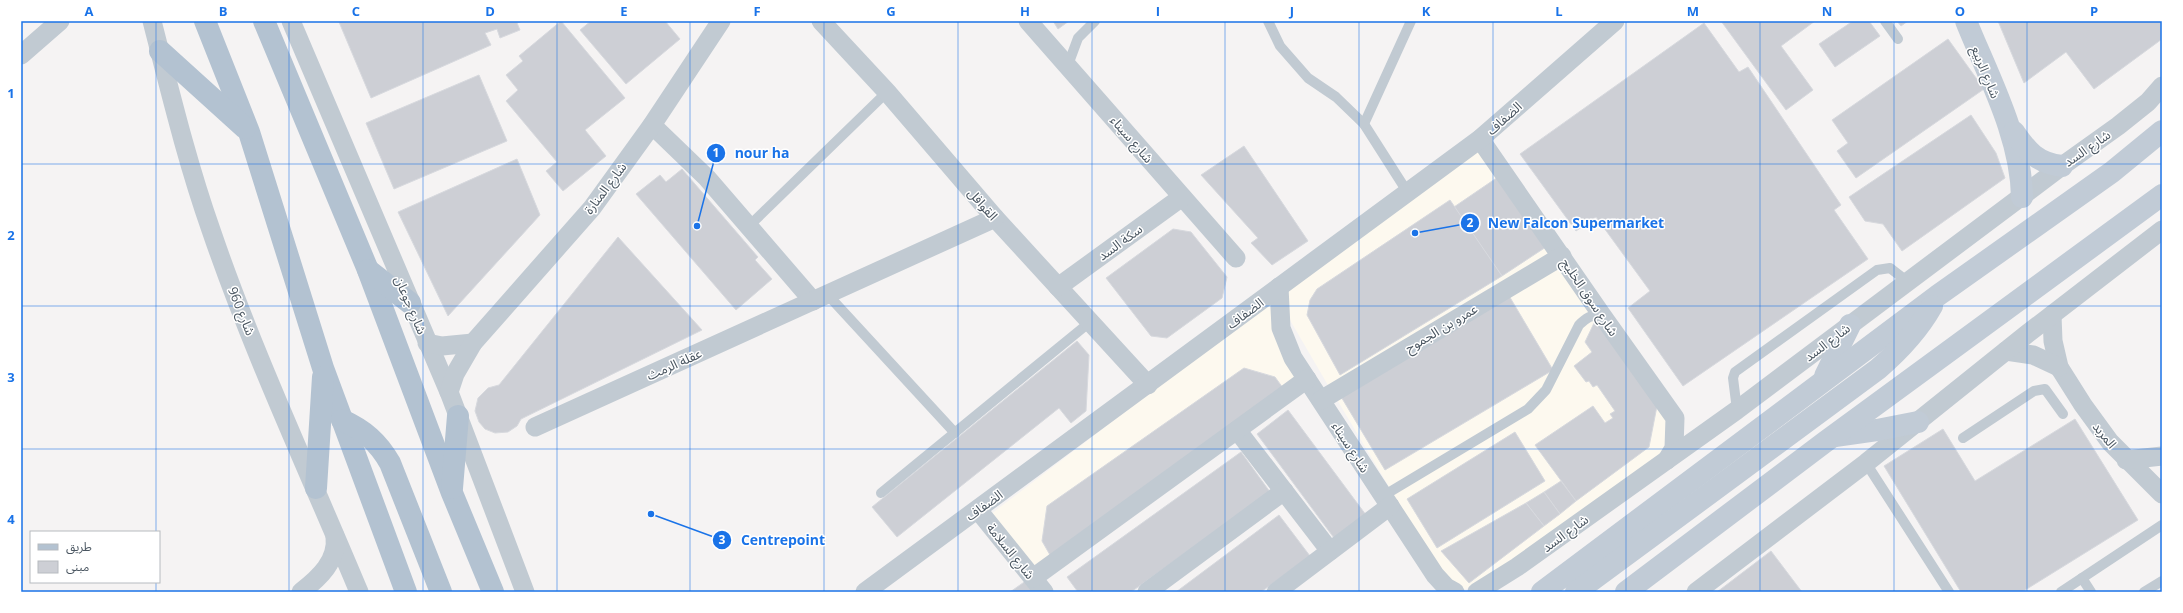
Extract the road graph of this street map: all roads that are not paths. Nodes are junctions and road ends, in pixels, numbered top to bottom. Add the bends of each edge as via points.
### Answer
1 (60, 21) edge
2 (152, 21) edge
3 (205, 21) edge
4 (264, 21) edge
5 (291, 21) edge
6 (721, 21) edge
7 (821, 21) edge
8 (1028, 21) edge
9 (1095, 21) edge
10 (1268, 21) edge
11 (1411, 21) edge
12 (1615, 21) edge
13 (1885, 21) edge
14 (1966, 21) edge
15 (1898, 39) dead end
16 (160, 51) junction
17 (21, 55) edge
18 (1068, 65) junction
19 (2162, 86) edge
20 (887, 92) junction
21 (2007, 123) junction
22 (1364, 124) junction
23 (652, 125) junction
24 (2162, 131) edge
25 (249, 132) junction
26 (1480, 139) junction
27 (2062, 166) junction
28 (1408, 193) junction
29 (2162, 195) edge
30 (2022, 196) junction
31 (1182, 197) junction
32 (995, 218) junction
33 (750, 226) junction
34 (2162, 230) edge
35 (1562, 256) junction
36 (1236, 258) dead end
37 (368, 270) junction
38 (1908, 282) junction
39 (1058, 287) junction
40 (1279, 287) junction
41 (1937, 296) junction
42 (820, 298) junction
43 (410, 303) junction
44 (1601, 314) junction
45 (2052, 315) junction
46 (1090, 322) junction
47 (1850, 325) junction
48 (427, 343) junction
49 (473, 343) junction
50 (2006, 351) junction
51 (2059, 367) junction
52 (323, 368) junction
53 (1307, 379) junction
54 (1821, 383) junction
55 (1148, 385) junction
56 (449, 392) junction
57 (1321, 400) junction
58 (1737, 410) junction
59 (2063, 414) dead end
60 (458, 416) junction
61 (342, 420) junction
62 (1918, 422) junction
63 (536, 427) dead end
64 (1237, 430) junction
65 (955, 433) junction
66 (1833, 436) junction
67 (1963, 438) dead end
68 (2162, 456) edge
69 (1666, 460) junction
70 (2126, 460) junction
71 (1866, 464) junction
72 (316, 488) junction
73 (1284, 491) junction
74 (452, 493) junction
75 (881, 493) dead end
76 (2162, 494) edge
77 (1386, 501) junction
78 (978, 510) junction
79 (2162, 525) edge
80 (335, 534) junction
81 (1330, 551) junction
82 (2082, 578) junction
83 (2162, 581) edge
84 (1039, 585) edge
85 (1481, 590) edge
86 (300, 592) edge
87 (359, 592) edge
88 (406, 592) edge
89 (441, 592) edge
90 (493, 592) edge
91 (525, 592) edge
92 (865, 592) edge
93 (1147, 592) edge
94 (1276, 592) edge
95 (1455, 592) edge
96 (1542, 592) edge
97 (1576, 592) edge
98 (1626, 592) edge
99 (1696, 592) edge
100 (1949, 592) edge
101 (2061, 592) edge
102 (2092, 592) edge
103 (2144, 592) edge

1 - 17 street
2 - 16 street, شارع 960
3 - 25 main road
4 - 37 main road, شارع جوعان
5 - 43 street, شارع جوعان
6 - 23 street, شارع المنارة
7 - 20 street, القوافل
8 - 18 street, شارع سيناء
9 - 18 lane via 1078,38
10 - 22 lane via 1280,46 1308,78 1336,97
11 - 22 lane
12 - 26 street, الضفاف
13 - 15 lane
14 - 21 main road, شارع الربيع
16 - 25 main road
16 - 72 street, شارع 960 via 191,168 211,230 236,297
18 - 31 street, شارع سيناء
19 - 27 street, شارع السد via 2148,102
20 - 32 street, القوافل
20 - 33 lane
21 - 27 main road, شارع الربيع via 2032,156 2041,162
21 - 30 main road, شارع الربيع via 2020,169
22 - 28 lane
23 - 33 street via 707,178
23 - 49 street, شارع المنارة via 592,208
24 - 41 main road via 2061,210
25 - 52 main road
26 - 28 street, الضفاف
26 - 35 street, شارع سوق الخليج
27 - 30 street, شارع السد
28 - 40 street, الضفاف
29 - 66 main road
30 - 38 street, شارع السد
31 - 36 street, شارع سيناء
31 - 39 street, سكة السد
32 - 39 street, القوافل
32 - 42 street, عقلة الرمث
33 - 42 street
34 - 45 street
35 - 44 street, شارع سوق الخليج
35 - 57 street, عمرو بن الجموح
37 - 43 main road
37 - 74 main road, شارع جوعان
38 - 47 street, شارع السد
38 - 58 lane via 1890,268 1877,270 1734,372
39 - 46 street, القوافل
40 - 53 street, شارع سيناء via 1281,328 1287,346
40 - 55 street, الضفاف
41 - 54 main road
41 - 97 main road via 1923,322 1901,349 1878,369
42 - 63 street, عقلة الرمث
42 - 65 lane
43 - 48 street, شارع جوعان
44 - 69 street, شارع سوق الخليج via 1675,418 1674,448
44 - 77 lane via 1592,315 1579,326 1546,390 1528,408
45 - 50 street
45 - 51 street, المربد via 2053,341
46 - 55 street, القوافل
46 - 65 lane
47 - 54 main road
47 - 58 street, شارع السد
48 - 49 street via 450,346
48 - 56 street, شارع جوعان
49 - 56 street, شارع المنارة via 458,369
50 - 51 street via 2033,355
50 - 62 street
51 - 70 street, المربد via 2095,423
52 - 61 main road
52 - 72 main road
53 - 57 street, شارع سيناء
53 - 64 street
54 - 96 main road
55 - 78 street, الضفاف
56 - 60 street, شارع جوعان
57 - 77 street, شارع سيناء
58 - 69 street, شارع السد
59 - 67 lane via 2045,389 2040,389
60 - 74 main road
60 - 91 street, شارع جوعان
61 - 88 main road
61 - 89 main road via 370,437 385,454
62 - 66 main road
62 - 71 street
64 - 73 street
64 - 84 street
65 - 75 lane
66 - 98 main road
68 - 70 street
69 - 85 street, شارع السد
70 - 76 street, المربد
71 - 99 street
71 - 100 lane
72 - 80 street, شارع 960
73 - 81 street
73 - 93 street
74 - 90 main road, شارع جوعان
77 - 81 street
77 - 95 street, شارع سيناء via 1435,575 1446,587
78 - 84 street, شارع السلامة
78 - 92 street, الضفاف
79 - 82 lane
80 - 86 street via 337,547 324,572
80 - 87 street, شارع 960
81 - 94 street
82 - 101 lane
82 - 102 lane
83 - 103 lane

